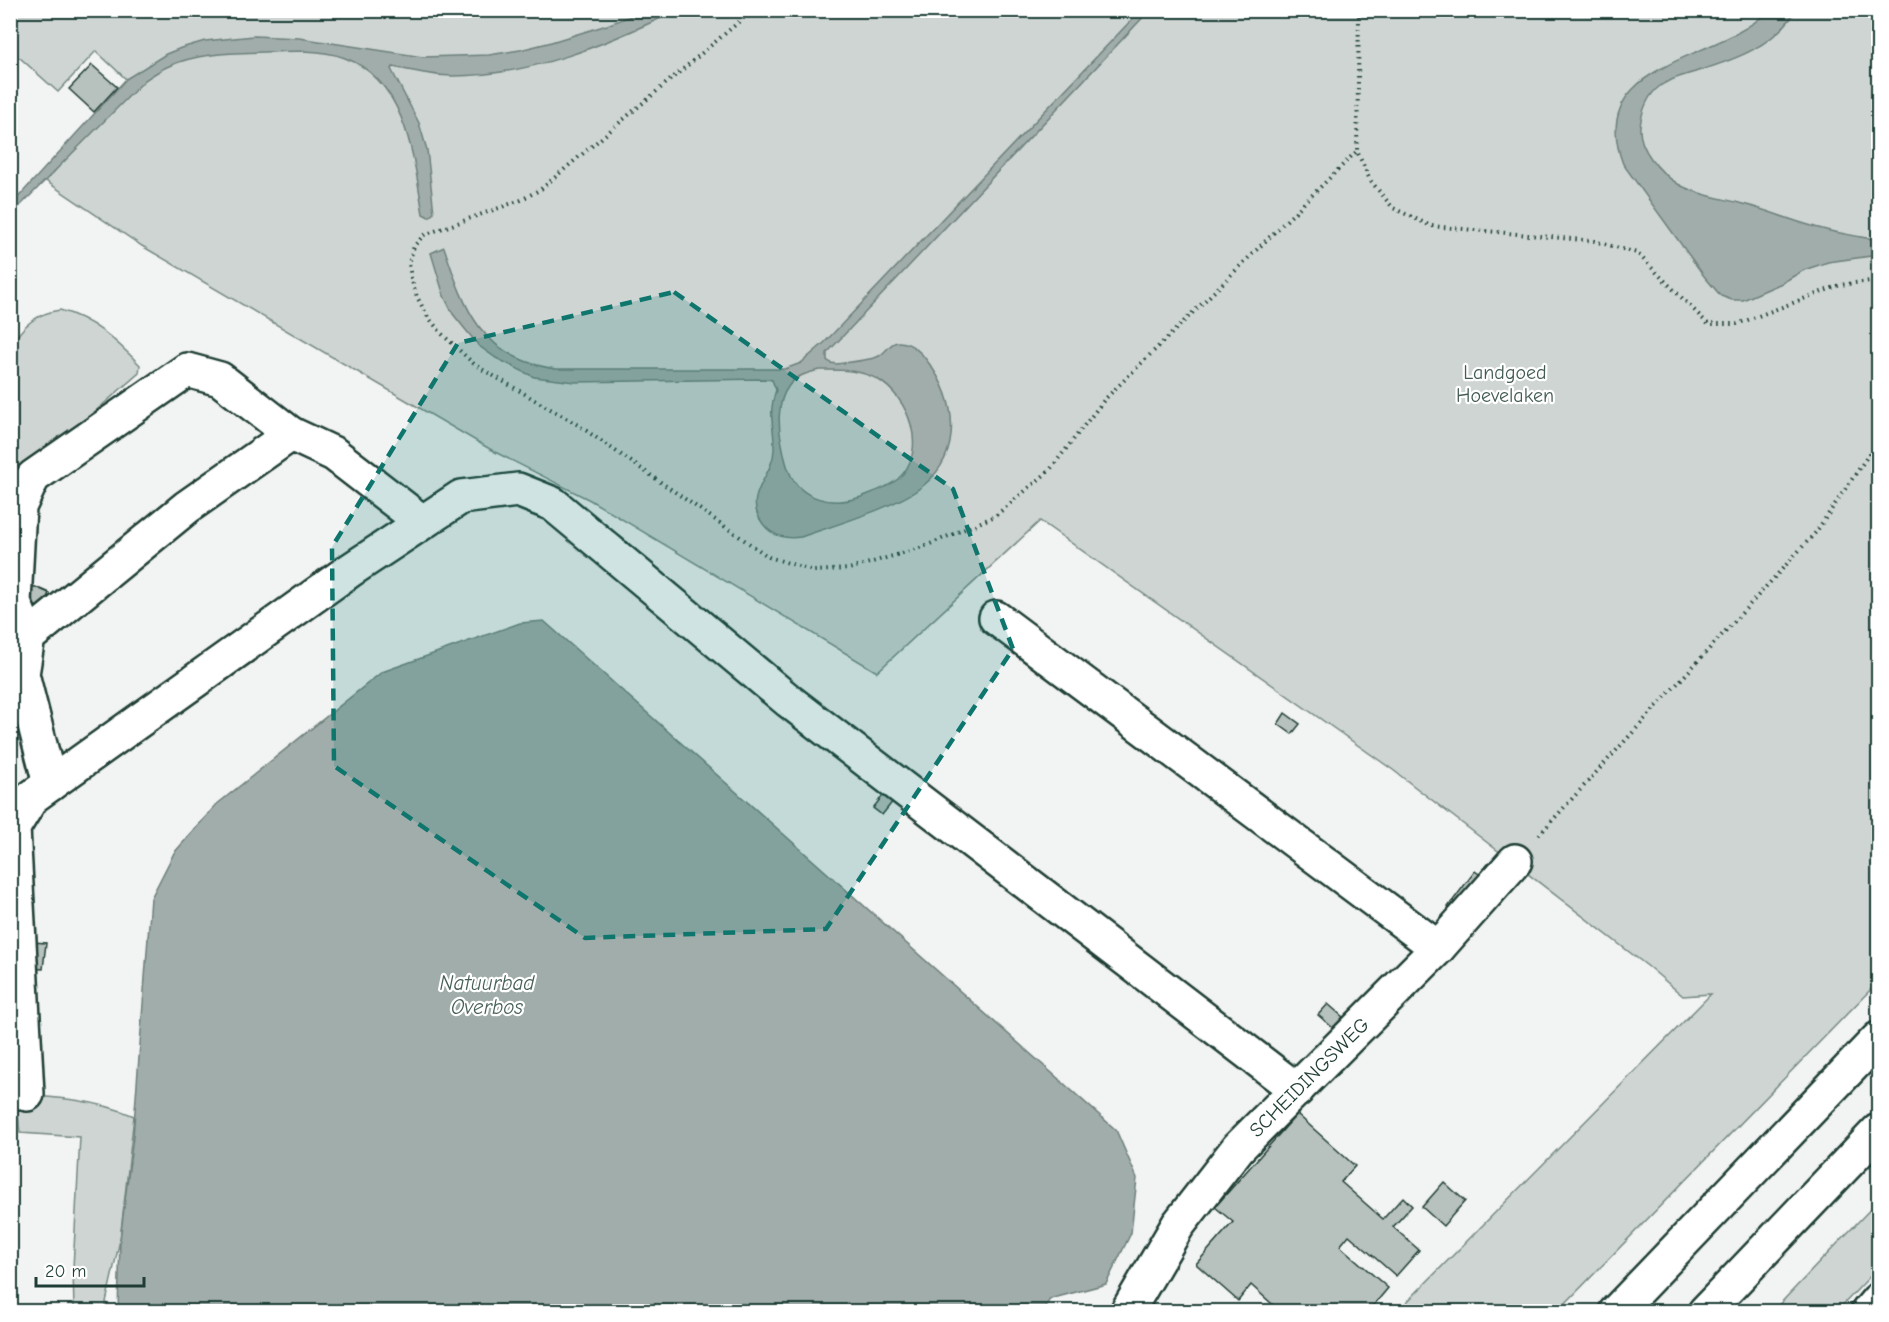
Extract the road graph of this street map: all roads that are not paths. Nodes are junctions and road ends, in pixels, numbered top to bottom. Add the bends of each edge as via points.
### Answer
1 (291, 434) junction
2 (422, 522) junction
3 (996, 618) dead end
4 (28, 637) junction
5 (50, 784) junction
6 (1515, 861) road end
7 (1438, 948) junction
8 (1878, 1039) edge
9 (1297, 1090) junction
10 (27, 1094) dead end
11 (1878, 1131) edge
12 (1878, 1300) edge
13 (1127, 1311) edge
14 (1616, 1311) edge
15 (1705, 1311) edge
16 (1868, 1311) edge

1 - 2 main road via 333,454
1 - 4 main road via 187,507
1 - 4 main road via 220,379 187,370 33,477 19,507 14,602
2 - 5 main road
2 - 9 main road via 461,497 518,490 553,504 789,701
3 - 7 main road
4 - 5 main road via 22,674
5 - 10 main road via 32,797 13,828
6 - 7 main road, SCHEIDINGSWEG
7 - 9 main road, SCHEIDINGSWEG
8 - 14 main road
9 - 13 main road, SCHEIDINGSWEG via 1238,1148 1178,1225
11 - 15 main road
12 - 16 main road

